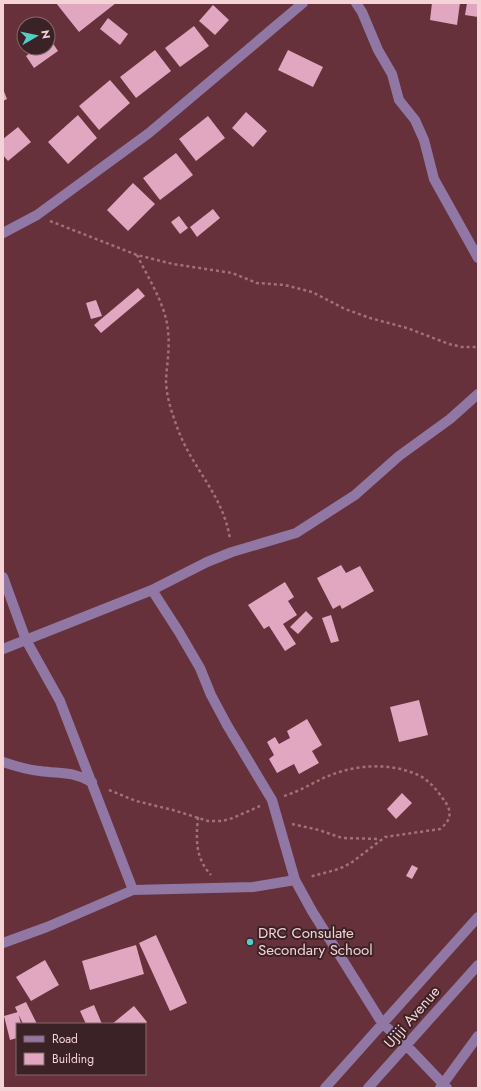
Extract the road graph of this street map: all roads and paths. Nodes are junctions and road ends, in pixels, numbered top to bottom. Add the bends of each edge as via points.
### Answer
1 (303, 3) edge
2 (356, 3) edge
3 (37, 215) junction
4 (3, 233) edge
5 (137, 255) junction
6 (478, 258) edge
7 (478, 347) edge
8 (478, 394) edge
9 (232, 552) junction
10 (3, 577) edge
11 (152, 590) junction
12 (26, 640) junction
13 (3, 649) edge
14 (3, 762) edge
15 (92, 782) junction
16 (272, 800) junction
17 (198, 817) junction
18 (279, 822) junction
19 (380, 839) junction
20 (295, 880) junction
21 (229, 888) junction
22 (133, 890) junction
23 (478, 917) edge
24 (3, 943) edge
25 (478, 965) edge
26 (382, 1023) junction
27 (478, 1036) edge
28 (407, 1046) junction
29 (444, 1087) edge
30 (325, 1088) edge
31 (368, 1088) edge

1 - 3 street via 149,133
2 - 6 street via 392,74 399,100 415,120 424,140 434,179
3 - 4 street
3 - 5 path
5 - 7 path via 173,264 232,273 257,283 285,284 312,292 345,309 449,344
5 - 9 path via 162,308 168,330 166,382 169,404 177,429 193,461 221,505
8 - 9 street via 450,419 399,456 355,495 296,532
9 - 11 street
10 - 12 street
11 - 12 street
11 - 16 street via 200,668 224,719
12 - 13 street
12 - 15 street via 60,701
14 - 15 street via 33,770 79,775
15 - 17 path via 136,801
15 - 22 street
16 - 17 path via 244,814 222,821 208,821
16 - 18 street
16 - 19 path via 299,791 342,771 375,766 419,775 436,790 448,806 450,814 447,824 440,829
17 - 21 path via 197,843 201,862 214,877
18 - 19 path via 319,830 342,838
18 - 20 street
19 - 20 path via 339,869
20 - 21 street
20 - 26 street via 312,912
21 - 22 street
22 - 24 street
23 - 26 street
25 - 28 street, Ujiji Avenue
26 - 28 street
26 - 30 street
27 - 29 street
28 - 29 street
28 - 31 street, Ujiji Avenue

